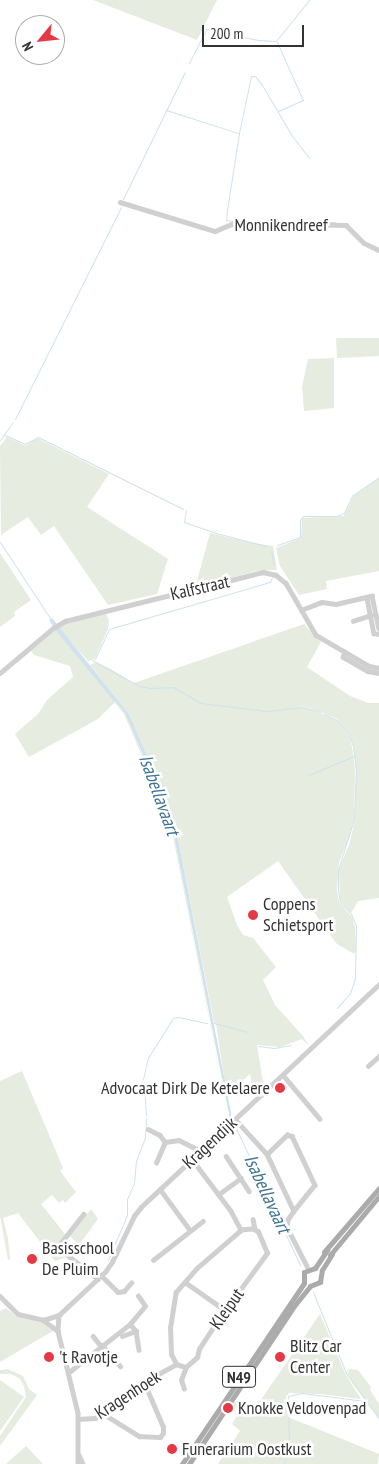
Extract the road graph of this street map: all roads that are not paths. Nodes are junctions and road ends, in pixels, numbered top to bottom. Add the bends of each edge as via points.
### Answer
1 (120, 202) dead end
2 (379, 250) edge
3 (367, 598) junction
4 (301, 610) junction
5 (378, 612) edge
6 (370, 616) junction
7 (354, 621) dead end
8 (379, 628) edge
9 (379, 634) edge
10 (345, 653) junction
11 (379, 668) edge
12 (0, 673) edge
13 (379, 673) edge
14 (379, 984) edge
15 (379, 1056) edge
16 (368, 1066) dead end
17 (283, 1074) junction
18 (235, 1119) junction
19 (320, 1119) dead end
20 (148, 1129) dead end
21 (165, 1142) junction
22 (201, 1151) junction
23 (267, 1154) junction
24 (226, 1156) dead end
25 (192, 1159) junction
26 (156, 1163) dead end
27 (241, 1178) junction
28 (379, 1188) edge
29 (160, 1189) junction
30 (249, 1191) dead end
31 (219, 1194) junction
32 (379, 1196) edge
33 (294, 1211) junction
34 (84, 1214) dead end
35 (253, 1219) dead end
36 (203, 1221) dead end
37 (190, 1230) junction
38 (241, 1230) junction
39 (256, 1230) junction
40 (329, 1252) junction
41 (154, 1260) dead end
42 (307, 1266) junction
43 (316, 1269) junction
44 (100, 1277) junction
45 (185, 1282) junction
46 (130, 1283) dead end
47 (307, 1285) junction
48 (0, 1296) edge
49 (138, 1296) dead end
50 (292, 1304) junction
51 (225, 1310) junction
52 (59, 1315) junction
53 (43, 1320) junction
54 (130, 1324) junction
55 (58, 1331) junction
56 (136, 1331) junction
57 (92, 1336) dead end
58 (122, 1336) dead end
59 (102, 1346) junction
60 (139, 1350) dead end
61 (176, 1364) junction
62 (120, 1366) dead end
63 (186, 1367) junction
64 (69, 1372) junction
65 (145, 1385) junction
66 (184, 1389) dead end
67 (102, 1413) junction
68 (78, 1419) junction
69 (78, 1451) junction
70 (78, 1464) edge
71 (83, 1464) edge
72 (182, 1464) edge
73 (189, 1464) edge

1 - 2 street, Monnikendreef via 214,231 234,223 346,225 364,243
3 - 4 street via 336,604 322,602
3 - 5 street via 372,596
3 - 6 street
4 - 10 street, Kalfstraat via 316,635
4 - 12 street, Kalfstraat via 284,580 263,572 58,624
5 - 6 street
5 - 8 street
6 - 7 street
6 - 9 street via 374,633
10 - 11 street, Kalfstraat
10 - 13 street via 343,657 368,671
14 - 17 street, Kragendijk
15 - 16 street
17 - 18 street, Kragendijk
17 - 19 street
18 - 22 street, Kragendijk
18 - 23 street
20 - 21 street via 160,1135
21 - 22 street via 179,1140
21 - 26 street
22 - 25 street, Kragendijk
23 - 33 street
23 - 33 street via 287,1135 292,1136 315,1185
24 - 27 street
25 - 29 street, Kragendijk
25 - 31 street
27 - 30 street
27 - 31 street
28 - 40 main road, N49
29 - 37 street
29 - 44 street, Kragendijk via 134,1216 112,1262
31 - 38 street
32 - 40 main road, N49
33 - 42 street via 288,1227
34 - 44 street via 60,1245 65,1253
35 - 39 street, Kleiput
36 - 37 street
37 - 41 street
38 - 39 street
38 - 45 street, Kragenhoek
39 - 51 street, Kleiput via 267,1253
40 - 42 main road, N49 via 315,1264
40 - 43 main road, N49
40 - 47 main road, N49 via 320,1282
42 - 50 main road, N49 via 302,1271
43 - 47 main road, N49 via 318,1278
43 - 47 main road, N49 via 304,1272
44 - 46 street via 118,1292
44 - 52 street, Kragendijk
45 - 51 street
45 - 61 street, Kragenhoek via 175,1294 171,1322 172,1354
47 - 50 main road, N49
48 - 53 street via 18,1314
49 - 54 street via 146,1306
50 - 72 main road, N49
50 - 73 main road, N49
51 - 63 street, Kleiput via 197,1356
52 - 53 street, Kragendijk
52 - 55 street
53 - 55 street
54 - 56 street
54 - 59 street
55 - 64 street
56 - 58 street
56 - 60 street
57 - 59 street
59 - 62 street
59 - 64 street
61 - 63 street, Kragenhoek
61 - 65 street, Kragenhoek
63 - 66 street via 181,1380
64 - 68 street
65 - 67 street, Kragenhoek
65 - 67 street via 163,1427 160,1437 139,1436
67 - 68 street, Kragenhoek via 92,1419
68 - 69 street
69 - 70 street
69 - 71 street

